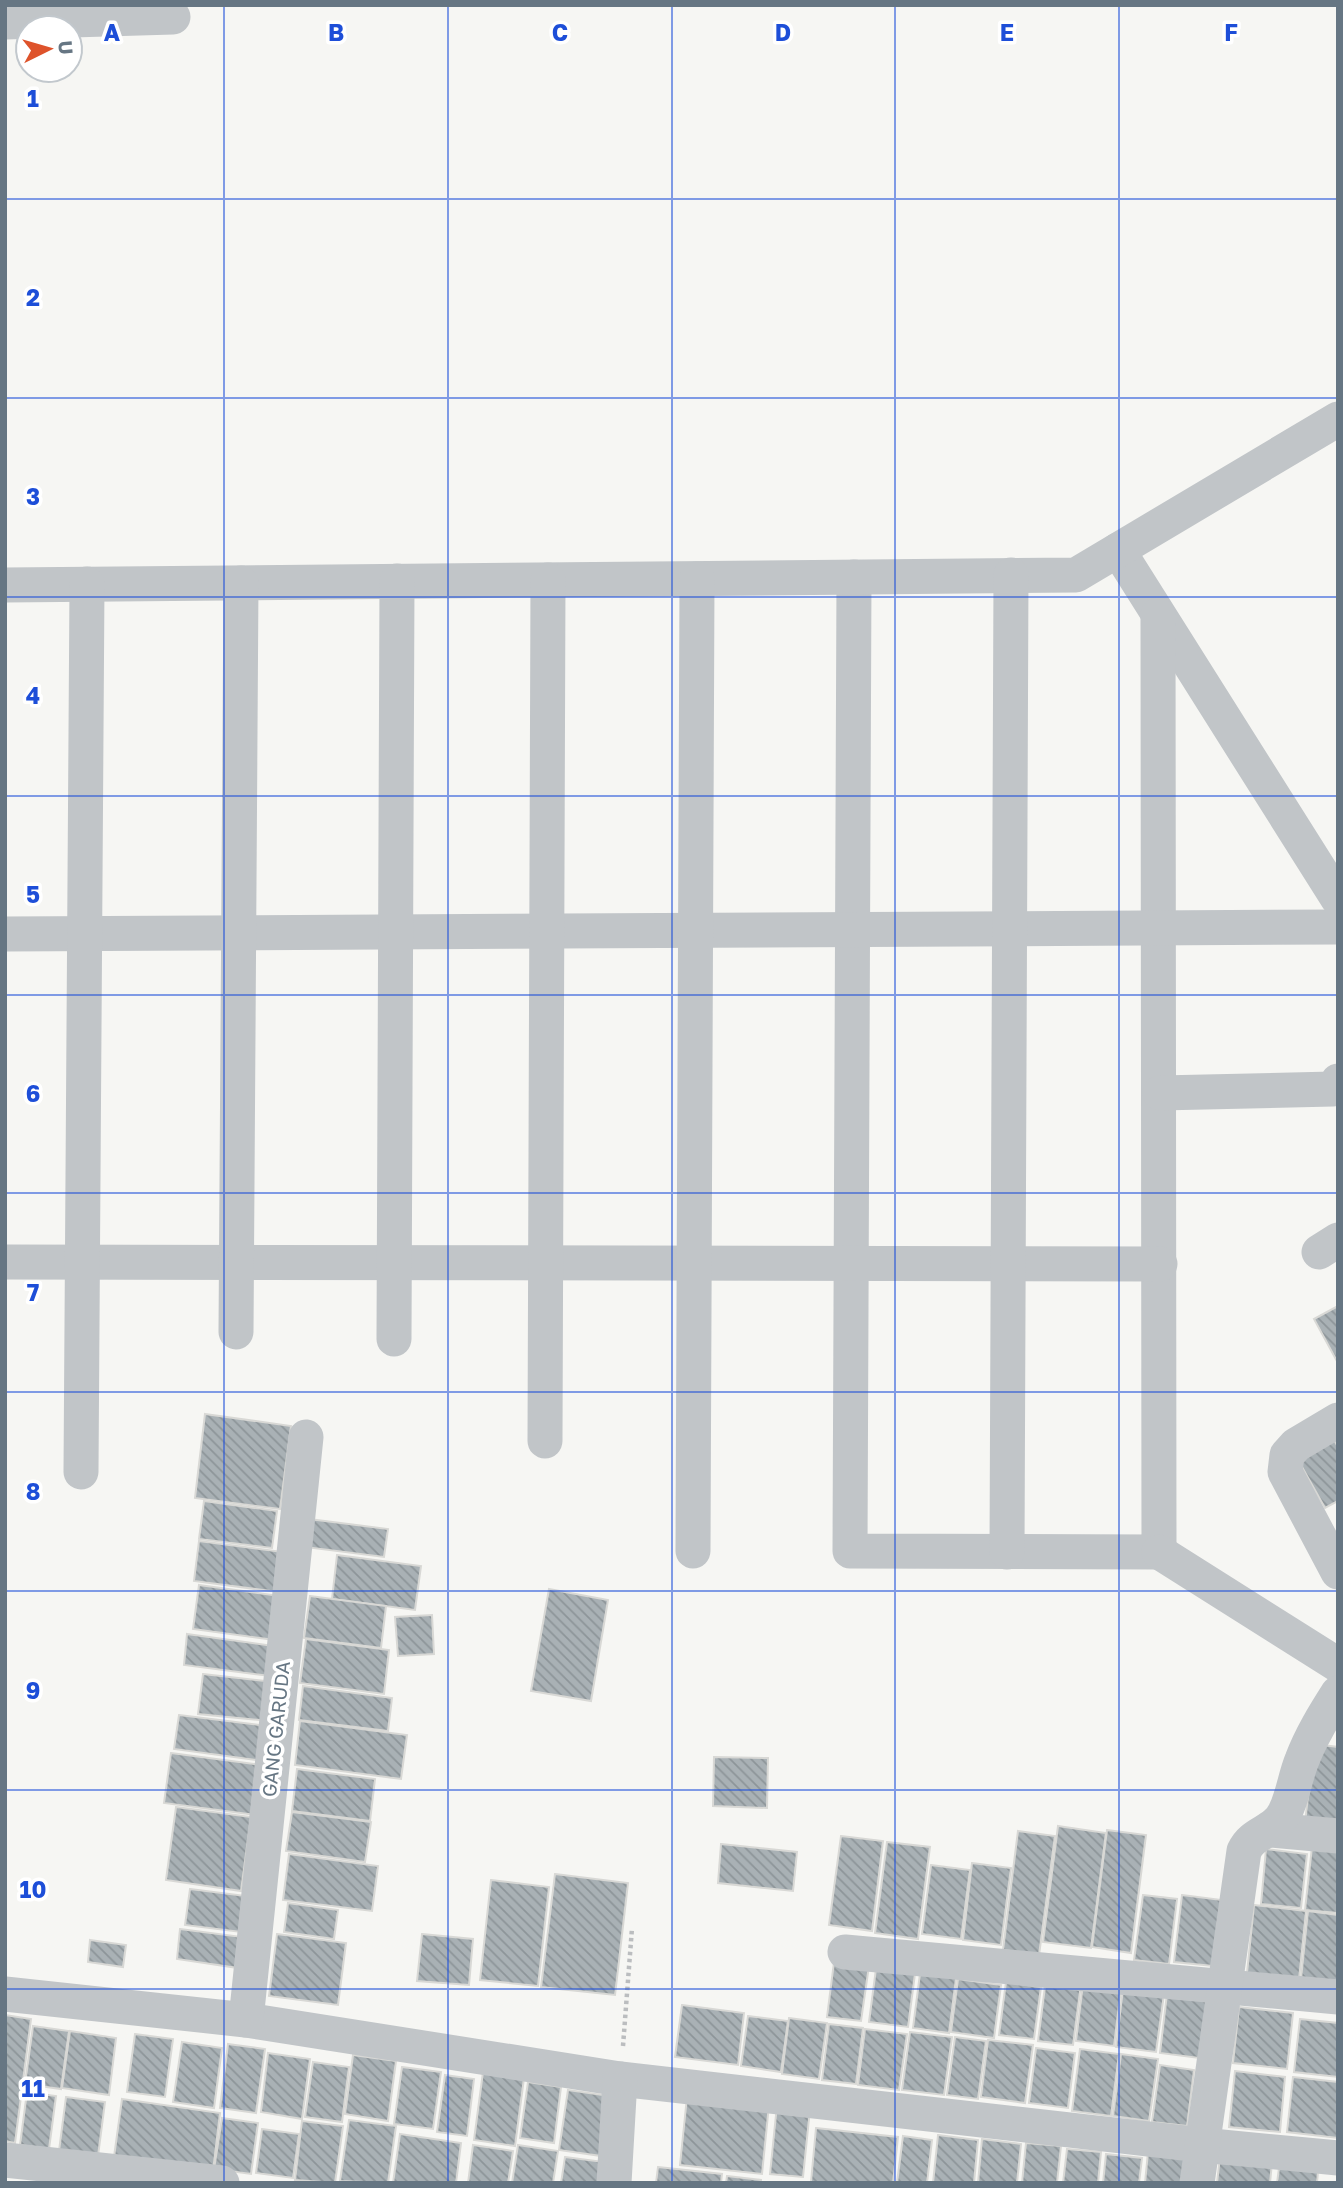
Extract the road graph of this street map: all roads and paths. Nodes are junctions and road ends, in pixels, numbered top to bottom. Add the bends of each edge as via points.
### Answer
1 (173, 16) dead end
2 (5, 22) edge
3 (1338, 419) edge
4 (1118, 550) junction
5 (1011, 575) junction
6 (854, 577) junction
7 (697, 579) junction
8 (548, 580) junction
9 (397, 582) junction
10 (241, 583) junction
11 (87, 584) junction
12 (5, 585) edge
13 (1158, 615) junction
14 (1338, 899) edge
15 (1338, 927) edge
16 (1160, 928) junction
17 (1010, 929) junction
18 (696, 930) junction
19 (853, 930) junction
20 (547, 931) junction
21 (396, 932) junction
22 (85, 933) junction
23 (238, 933) junction
24 (5, 934) edge
25 (1338, 1081) edge
26 (1160, 1093) junction
27 (5, 1262) edge
28 (83, 1262) junction
29 (236, 1262) junction
30 (394, 1262) junction
31 (545, 1262) junction
32 (694, 1263) junction
33 (851, 1263) junction
34 (1008, 1264) junction
35 (1160, 1264) junction
36 (236, 1332) dead end
37 (394, 1339) dead end
38 (1338, 1420) edge
39 (306, 1437) dead end
40 (545, 1441) dead end
41 (81, 1472) dead end
42 (693, 1551) dead end
43 (1007, 1552) junction
44 (1159, 1552) junction
45 (1338, 1572) edge
46 (1338, 1665) edge
47 (1332, 1712) edge
48 (1271, 1830) junction
49 (1338, 1836) edge
50 (632, 1928) dead end
51 (845, 1952) dead end
52 (1224, 1985) junction
53 (5, 1994) edge
54 (1338, 1997) edge
55 (246, 2020) junction
56 (620, 2079) junction
57 (1201, 2145) junction
58 (1338, 2158) edge
59 (5, 2160) edge
60 (222, 2183) edge
61 (614, 2183) edge
62 (1197, 2183) edge

1 - 2 street
3 - 4 street
4 - 5 street via 1076,575
4 - 13 street
5 - 6 street
5 - 17 street
6 - 7 street
6 - 19 street
7 - 8 street
7 - 18 street
8 - 9 street
8 - 20 street
9 - 10 street
9 - 21 street
10 - 11 street
10 - 23 street
11 - 12 street
11 - 22 street
13 - 14 street
13 - 16 street
15 - 16 street
16 - 17 street
16 - 26 street
17 - 19 street
17 - 34 street
18 - 19 street
18 - 20 street
18 - 32 street
19 - 33 street
20 - 21 street
20 - 31 street
21 - 23 street
21 - 30 street
22 - 23 street
22 - 24 street
22 - 28 street
23 - 29 street
25 - 26 street via 1333,1089
26 - 35 street
27 - 28 street
28 - 29 street
28 - 41 street
29 - 30 street
29 - 36 street
30 - 31 street
30 - 37 street
31 - 32 street
31 - 40 street
32 - 33 street
32 - 42 street
33 - 34 street
33 - 43 street via 850,1550
34 - 35 street
34 - 43 street
35 - 44 street
38 - 45 street via 1296,1445 1287,1455 1285,1472
39 - 55 street, GANG GARUDA
43 - 44 street
44 - 46 street
47 - 48 street via 1302,1760 1285,1813
48 - 49 street
48 - 52 street via 1249,1841 1244,1852
50 - 56 path
51 - 52 street
52 - 54 street
52 - 57 street
53 - 55 street
55 - 56 street
56 - 57 street
56 - 61 street
57 - 58 street
57 - 62 street
59 - 60 street

